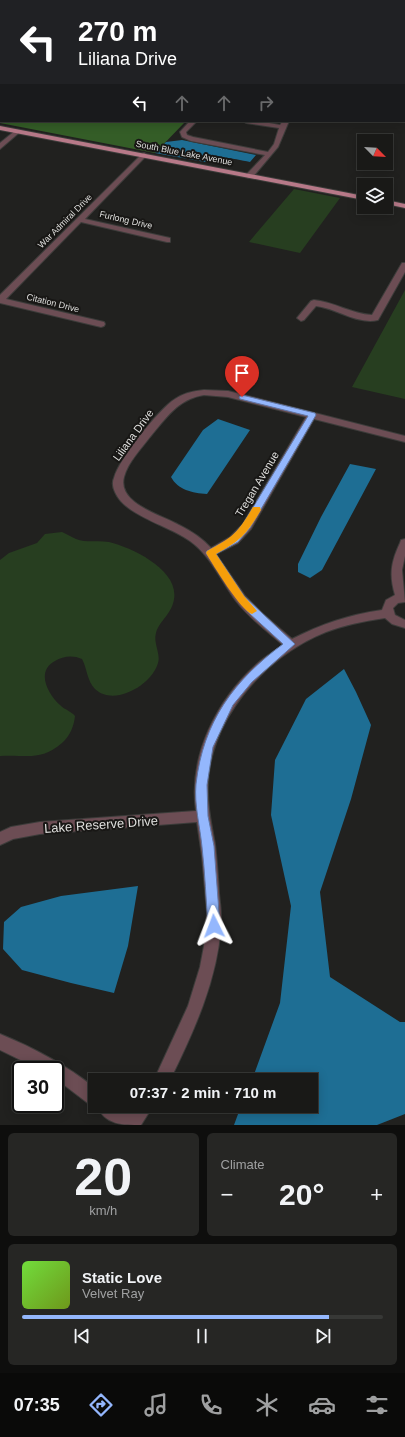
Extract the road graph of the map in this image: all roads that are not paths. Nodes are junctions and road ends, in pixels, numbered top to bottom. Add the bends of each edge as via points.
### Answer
1 (193, 122) edge
2 (251, 122) edge
3 (285, 122) edge
4 (0, 128) edge
5 (282, 128) junction
6 (18, 132) junction
7 (0, 147) edge
8 (269, 154) junction
9 (144, 155) junction
10 (249, 176) junction
11 (357, 197) edge
12 (393, 203) edge
13 (405, 206) edge
14 (81, 220) junction
15 (167, 240) dead end
16 (405, 265) edge
17 (0, 300) edge
18 (301, 318) dead end
19 (101, 324) dead end
20 (312, 415) junction
21 (405, 439) edge
22 (405, 543) edge
23 (210, 553) junction
24 (403, 598) edge
25 (387, 613) junction
26 (405, 624) edge
27 (290, 644) junction
28 (203, 816) junction
29 (0, 839) edge
30 (0, 1042) edge
31 (166, 1073) edge
32 (88, 1092) edge
33 (114, 1113) edge
34 (139, 1113) edge
35 (130, 1125) edge

1 - 8 street via 184,132 184,136
2 - 5 street
3 - 5 street
4 - 6 main road, South Blue Lake Avenue
5 - 8 street via 276,147
6 - 7 street
6 - 9 main road, South Blue Lake Avenue
8 - 10 street
9 - 10 main road, South Blue Lake Avenue
9 - 14 street, War Admiral Drive
10 - 11 main road, South Blue Lake Avenue
12 - 13 main road
14 - 15 street, Furlong Drive
14 - 17 street, War Admiral Drive
16 - 18 street via 375,318 314,303
17 - 19 street, Citation Drive
20 - 21 street, Liliana Drive
20 - 23 street, Tregan Avenue via 247,526 234,540
20 - 23 street, Liliana Drive via 228,394 191,394 177,400 167,409 128,460 118,480 121,495 132,506 178,528
22 - 24 street via 397,562 395,578
23 - 27 street, Liliana Drive via 253,612
24 - 25 street via 395,599 388,604
25 - 26 street via 394,621
25 - 27 street via 345,621 312,632
27 - 28 street via 248,679 229,702 208,747 202,785
28 - 29 street, Lake Reserve Drive via 40,828 11,833
28 - 31 street via 214,926 204,982 185,1034
30 - 32 street via 38,1059
33 - 35 street
34 - 35 street

